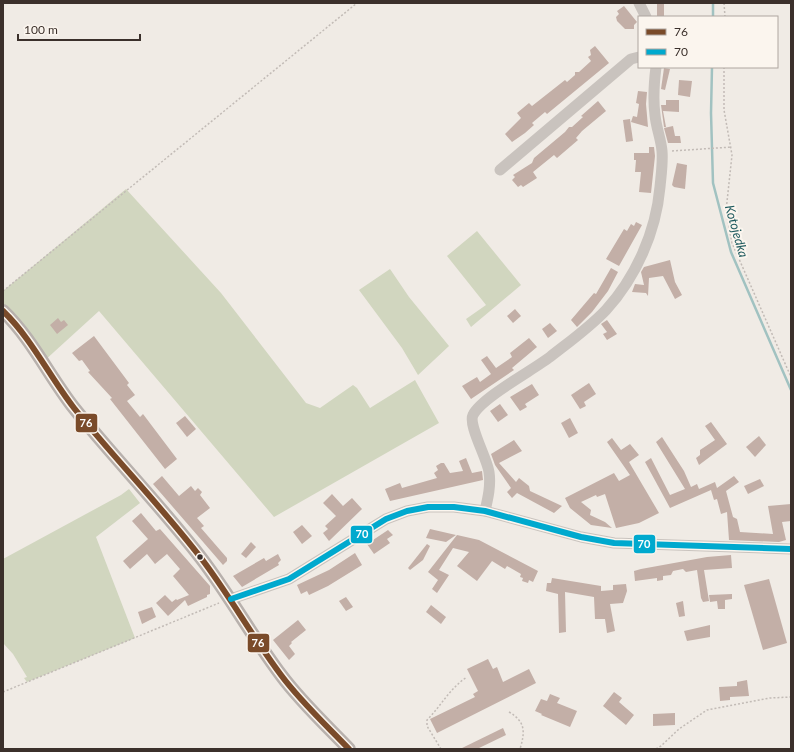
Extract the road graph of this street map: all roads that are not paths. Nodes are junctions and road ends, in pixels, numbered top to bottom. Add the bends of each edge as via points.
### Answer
1 (640, 3) edge
2 (646, 16) edge
3 (638, 57) edge
4 (656, 68) edge
5 (500, 170) dead end
6 (3, 311) edge
7 (485, 511) junction
8 (791, 549) edge
9 (231, 599) junction
10 (349, 749) edge

1 - 2 street
3 - 5 street via 632,59
4 - 7 street via 655,116 662,152 658,205 653,229 616,297 583,331 542,363 480,405 472,415 472,424 490,474
6 - 9 main road via 22,331 72,405 198,554
7 - 8 street via 603,542
7 - 9 street via 440,507 407,511 376,525 289,580
9 - 10 main road via 281,676

